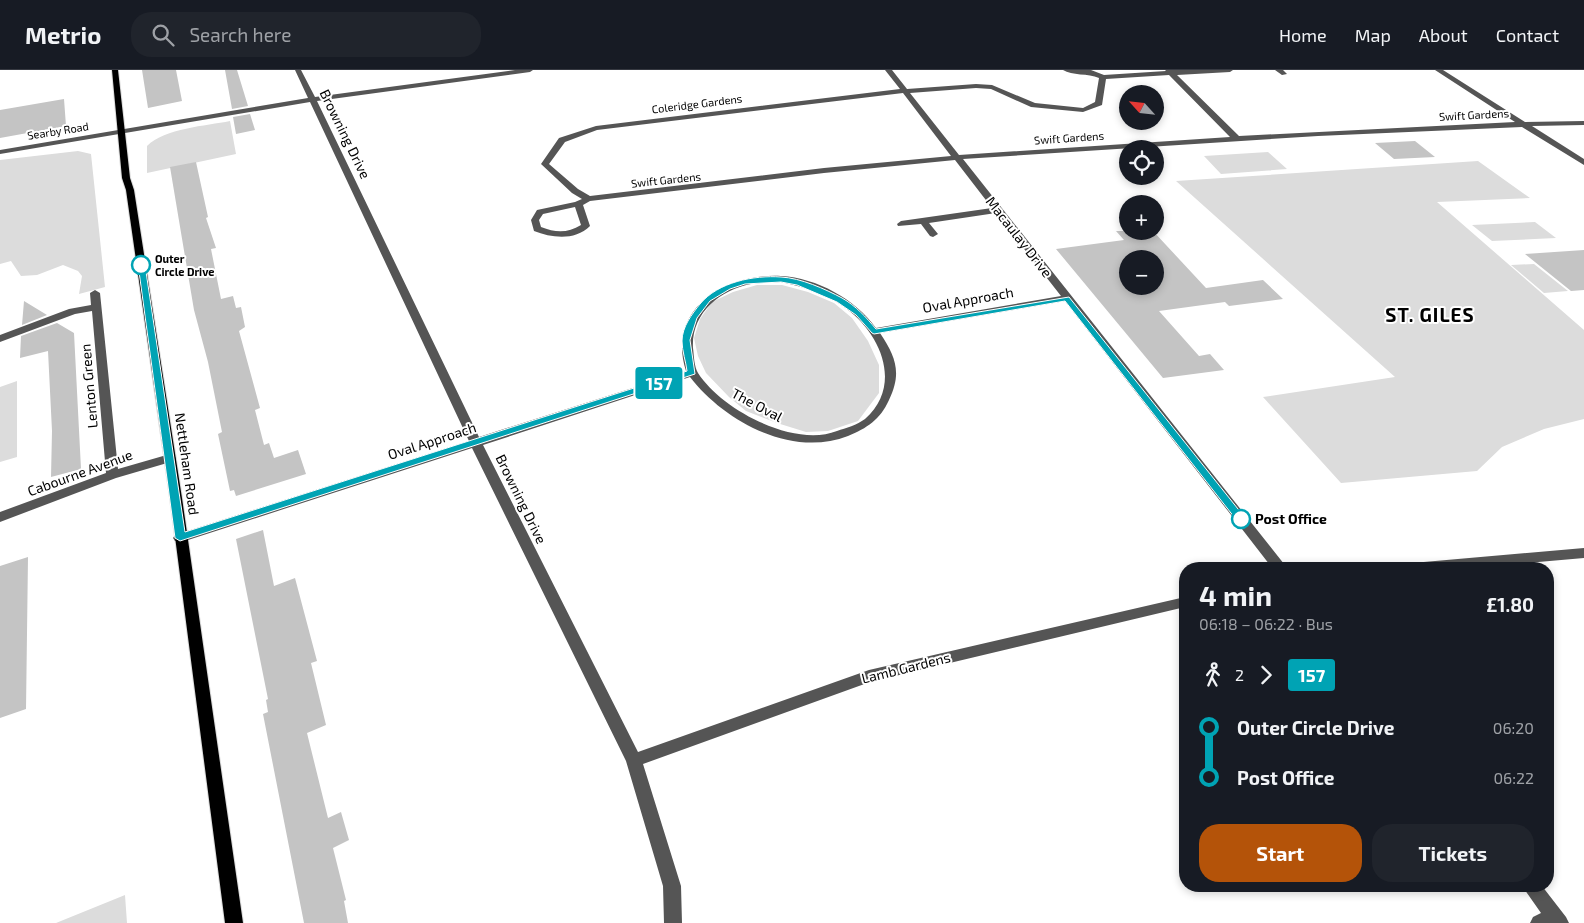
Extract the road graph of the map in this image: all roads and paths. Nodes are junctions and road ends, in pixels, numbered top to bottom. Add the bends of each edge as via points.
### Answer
1 (115, 70) edge
2 (298, 70) edge
3 (530, 70) edge
4 (888, 70) edge
5 (1066, 70) edge
6 (1230, 70) edge
7 (1438, 70) edge
8 (1170, 72) edge
9 (1103, 77) junction
10 (905, 91) junction
11 (312, 100) junction
12 (1584, 123) edge
13 (1523, 124) junction
14 (120, 133) junction
15 (1236, 138) junction
16 (0, 152) edge
17 (958, 157) junction
18 (1584, 163) edge
19 (588, 199) junction
20 (578, 204) junction
21 (998, 210) junction
22 (923, 221) junction
23 (901, 224) dead end
24 (933, 234) dead end
25 (95, 293) dead end
26 (1066, 298) junction
27 (96, 307) junction
28 (874, 331) junction
29 (0, 339) edge
30 (692, 373) junction
31 (476, 443) junction
32 (170, 458) junction
33 (112, 475) junction
34 (0, 517) edge
35 (180, 538) junction
36 (1584, 554) edge
37 (1275, 562) edge
38 (1486, 562) edge
39 (1179, 603) edge
40 (634, 760) junction
41 (1534, 892) edge
42 (1551, 921) edge
43 (234, 923) edge
44 (673, 923) edge

1 - 14 main road, Nettleham Road
2 - 11 street, Browning Drive
3 - 11 street
4 - 10 street, Macaulay Drive
5 - 9 street
6 - 8 street
7 - 13 street
8 - 9 street
8 - 15 street
9 - 10 street via 1098,103 1083,110 1034,105 992,88 976,86
10 - 17 street, Macaulay Drive
10 - 19 street, Coleridge Gardens via 596,128 562,140 545,164
11 - 14 street
11 - 31 street, Browning Drive
12 - 13 street, Swift Gardens
13 - 15 street, Swift Gardens
13 - 18 street
14 - 16 street, Searby Road
14 - 32 main road, Nettleham Road
15 - 17 street, Swift Gardens
17 - 19 street, Swift Gardens
17 - 21 street, Macaulay Drive
19 - 20 street
20 - 20 street via 586,226 574,234 552,235 537,230 535,220 540,212
21 - 22 street
21 - 26 street, Macaulay Drive
22 - 23 street
22 - 24 street
25 - 27 street, Lenton Green
26 - 28 street, Oval Approach
26 - 37 street, Macaulay Drive
27 - 29 street via 73,311
27 - 33 street, Lenton Green
28 - 30 street, The Oval via 858,313 840,300 808,286 781,279 744,282 708,300 693,318 686,340
28 - 30 street, The Oval via 891,366 888,393 869,422 845,435 811,440 782,435 740,416 713,397
30 - 31 street, Oval Approach
31 - 35 street, Oval Approach
31 - 40 street, Browning Drive
32 - 33 street, Cabourne Avenue
32 - 35 main road, Nettleham Road
33 - 34 street, Cabourne Avenue
35 - 43 main road, Nettleham Road
36 - 38 street
39 - 40 street, Lamb Gardens via 869,676
40 - 44 street, Browning Drive via 672,886
41 - 42 street

